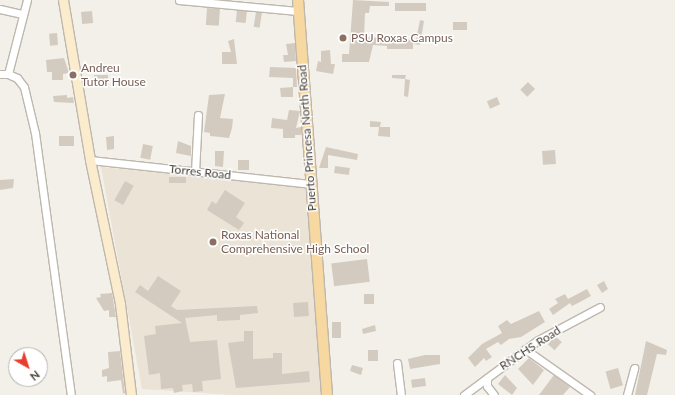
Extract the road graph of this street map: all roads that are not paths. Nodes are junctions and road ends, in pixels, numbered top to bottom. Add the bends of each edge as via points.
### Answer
1 (27, 0) edge
2 (63, 0) edge
3 (179, 0) edge
4 (298, 0) edge
5 (0, 9) edge
6 (297, 11) junction
7 (22, 14) junction
8 (0, 74) edge
9 (8, 74) junction
10 (198, 115) dead end
11 (90, 160) junction
12 (195, 172) junction
13 (310, 184) junction
14 (600, 307) dead end
15 (525, 349) junction
16 (397, 363) dead end
17 (634, 368) dead end
18 (486, 378) junction
19 (71, 395) edge
20 (131, 395) edge
21 (326, 395) edge
22 (401, 395) edge
23 (464, 395) edge
24 (494, 395) edge
25 (590, 395) edge
26 (627, 395) edge

1 - 7 street
2 - 11 street
3 - 6 street
4 - 6 main road, Puerto Princesa North Road
5 - 7 street
6 - 13 main road, Puerto Princesa North Road
7 - 9 street
8 - 9 street
9 - 19 street via 17,78 24,87 35,133
10 - 12 street
11 - 12 street, Torres Road
11 - 20 street via 120,304
12 - 13 street, Torres Road
13 - 21 main road, Puerto Princesa North Road
14 - 15 street, RNCHS Road
15 - 18 street, RNCHS Road
15 - 25 street
16 - 22 street
17 - 26 street
18 - 23 street, RNCHS Road
18 - 24 street via 487,386

